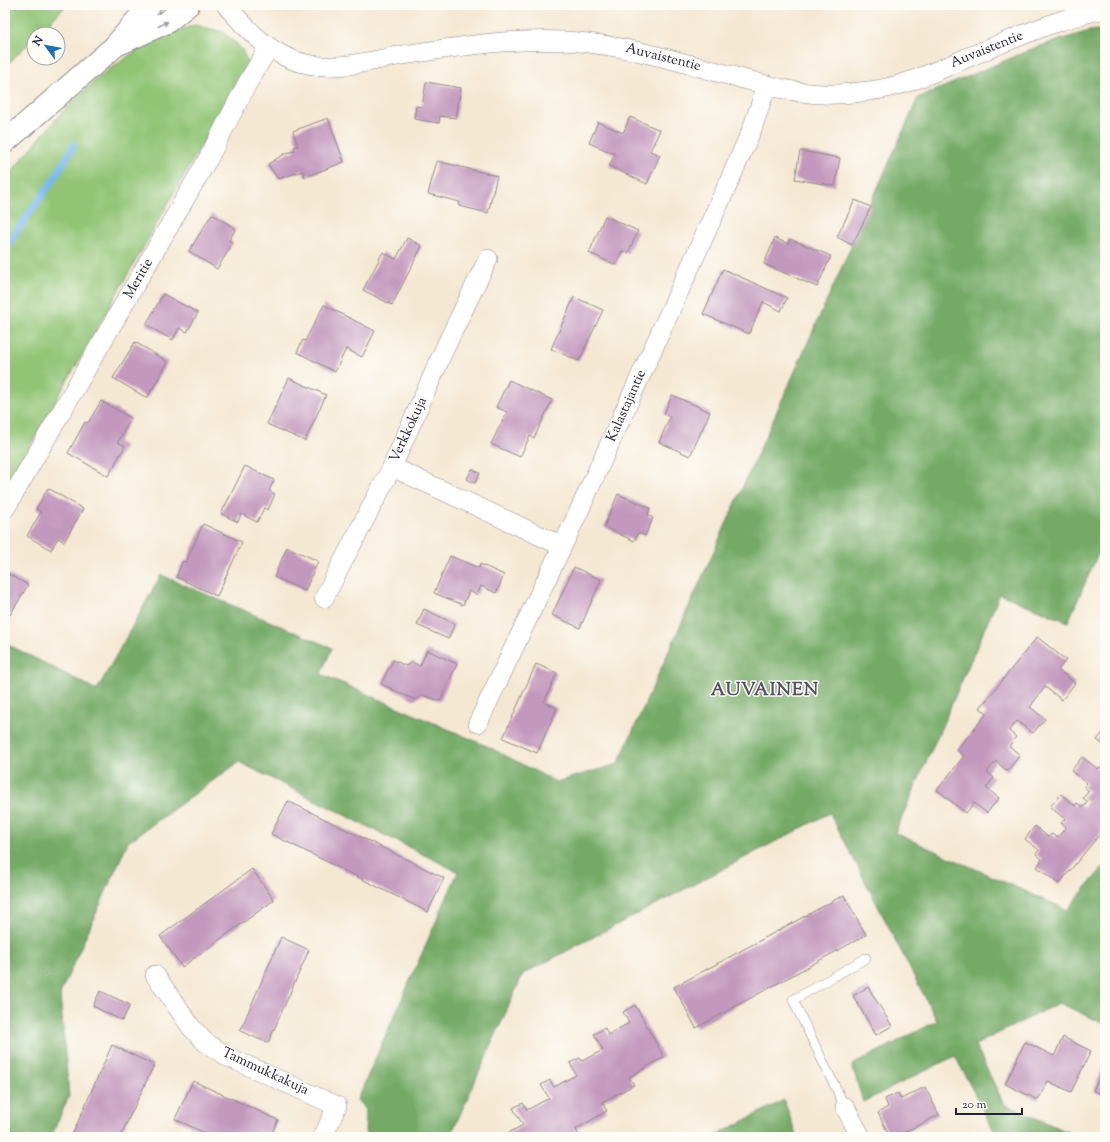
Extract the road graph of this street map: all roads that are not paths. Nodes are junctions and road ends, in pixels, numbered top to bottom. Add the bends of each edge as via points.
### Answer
1 (150, 5) edge
2 (188, 5) edge
3 (226, 5) edge
4 (1105, 9) edge
5 (115, 46) junction
6 (269, 47) junction
7 (767, 85) junction
8 (5, 142) edge
9 (488, 259) dead end
10 (392, 467) junction
11 (5, 509) edge
12 (562, 546) junction
13 (324, 598) dead end
14 (478, 724) dead end
15 (866, 958) dead end
16 (155, 975) dead end
17 (845, 1107) joint
18 (323, 1137) edge
19 (861, 1137) edge

1 - 5 street
5 -> 2 street via 167,22
3 - 6 street, Auvaistentie
4 - 7 street, Auvaistentie via 1046,26 927,75 873,91 822,94
5 - 8 street
6 - 7 street, Auvaistentie via 294,60 325,67 496,42 565,41 631,49
6 - 11 street, Meritie via 208,159
7 - 12 street, Kalastajantie via 752,129 730,179
9 - 10 street, Verkkokuja
10 - 12 street
10 - 13 street, Verkkokuja
12 - 14 street, Kalastajantie
15 - 17 lane via 793,1000
16 - 18 street, Tammukkakuja via 191,1027 206,1042 226,1056 337,1106
17 - 19 street

